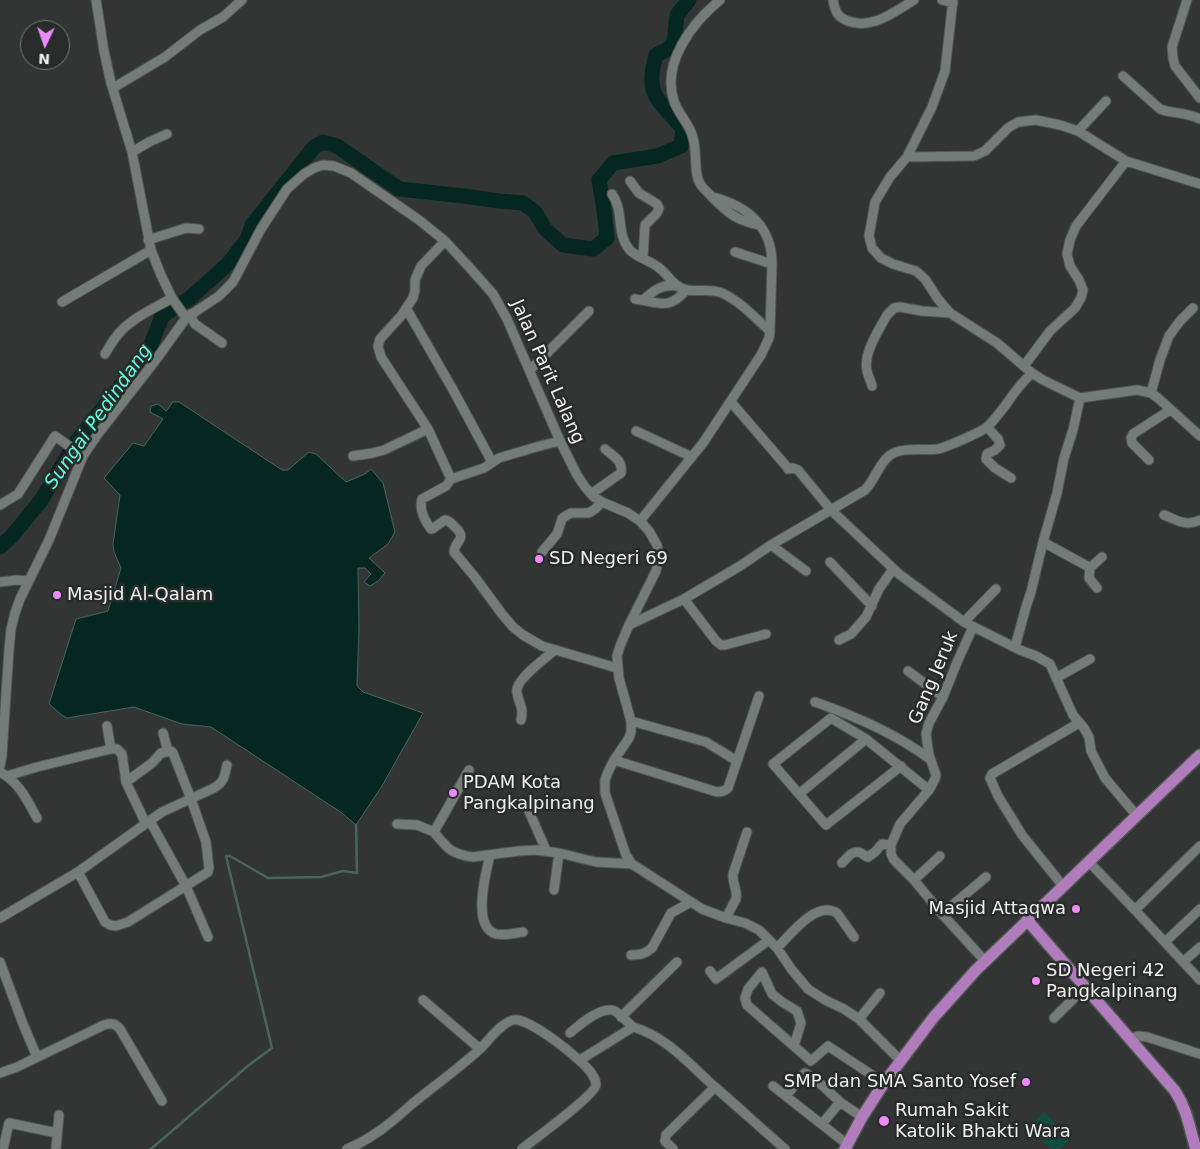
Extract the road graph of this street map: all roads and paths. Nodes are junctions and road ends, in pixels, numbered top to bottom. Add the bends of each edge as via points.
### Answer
1 (96, 0) edge
2 (242, 0) edge
3 (720, 0) edge
4 (833, 0) edge
5 (914, 0) edge
6 (942, 0) edge
7 (1187, 0) edge
8 (953, 2) edge
9 (1123, 76) dead end
10 (113, 88) junction
11 (1200, 98) edge
12 (1106, 101) dead end
13 (1200, 118) edge
14 (1078, 130) junction
15 (167, 134) dead end
16 (132, 152) junction
17 (907, 157) junction
18 (1126, 161) junction
19 (630, 182) dead end
20 (1200, 184) edge
21 (612, 194) dead end
22 (199, 229) dead end
23 (148, 240) junction
24 (445, 241) junction
25 (151, 250) junction
26 (735, 252) dead end
27 (643, 257) junction
28 (772, 264) junction
29 (682, 288) junction
30 (173, 300) junction
31 (62, 302) dead end
32 (406, 308) junction
33 (1193, 308) dead end
34 (589, 311) dead end
35 (950, 313) junction
36 (189, 316) junction
37 (770, 331) junction
38 (222, 343) dead end
39 (105, 354) dead end
40 (1024, 366) junction
41 (530, 370) junction
42 (1032, 373) junction
43 (872, 386) dead end
44 (1151, 393) junction
45 (1080, 398) junction
46 (731, 402) junction
47 (1170, 410) junction
48 (987, 427) junction
49 (428, 429) junction
50 (636, 430) dead end
51 (1200, 436) edge
52 (560, 442) junction
53 (605, 449) dead end
54 (80, 454) junction
55 (353, 456) dead end
56 (692, 457) junction
57 (1149, 460) dead end
58 (492, 462) junction
59 (1011, 478) dead end
60 (451, 479) junction
61 (591, 494) junction
62 (602, 502) junction
63 (0, 505) edge
64 (831, 510) junction
65 (1164, 515) dead end
66 (1200, 520) edge
67 (640, 521) junction
68 (1043, 542) junction
69 (771, 545) junction
70 (542, 552) dead end
71 (1102, 557) dead end
72 (830, 562) dead end
73 (1090, 567) junction
74 (893, 569) junction
75 (806, 571) dead end
76 (28, 581) junction
77 (0, 582) edge
78 (1097, 588) dead end
79 (996, 589) dead end
80 (684, 599) junction
81 (872, 606) junction
82 (964, 622) junction
83 (629, 625) junction
84 (973, 627) junction
85 (766, 634) dead end
86 (839, 640) dead end
87 (5, 643) edge
88 (1015, 647) junction
89 (555, 650) junction
90 (1090, 659) dead end
91 (617, 668) junction
92 (908, 671) dead end
93 (1056, 678) junction
94 (759, 696) dead end
95 (943, 697) junction
96 (815, 702) dead end
97 (521, 720) dead end
98 (631, 721) junction
99 (1079, 723) junction
100 (107, 726) dead end
101 (163, 733) dead end
102 (866, 739) junction
103 (112, 749) junction
104 (168, 751) junction
105 (1200, 755) edge
106 (614, 760) junction
107 (931, 760) junction
108 (737, 761) junction
109 (226, 765) dead end
110 (0, 766) edge
111 (901, 766) junction
112 (469, 770) dead end
113 (4, 774) edge
114 (126, 782) junction
115 (929, 790) junction
116 (799, 794) junction
117 (191, 798) junction
118 (528, 809) dead end
119 (1137, 816) junction
120 (37, 818) dead end
121 (148, 823) junction
122 (397, 824) dead end
123 (434, 832) junction
124 (747, 832) dead end
125 (891, 846) junction
126 (1200, 846) edge
127 (546, 850) junction
128 (559, 853) junction
129 (490, 855) junction
130 (940, 856) dead end
131 (1089, 862) junction
132 (842, 863) dead end
133 (632, 864) junction
134 (78, 872) junction
135 (986, 877) dead end
136 (914, 880) junction
137 (186, 886) junction
138 (1063, 886) junction
139 (554, 890) dead end
140 (691, 902) junction
141 (1135, 910) junction
142 (1200, 910) edge
143 (942, 914) junction
144 (0, 918) edge
145 (726, 918) junction
146 (1026, 920) junction
147 (523, 932) dead end
148 (208, 937) dead end
149 (854, 938) dead end
150 (769, 940) junction
151 (1165, 942) junction
152 (1200, 947) edge
153 (777, 948) junction
154 (631, 954) dead end
155 (985, 961) junction
156 (0, 962) edge
157 (677, 962) dead end
158 (1183, 962) junction
159 (710, 971) dead end
160 (1200, 980) edge
161 (1084, 988) junction
162 (880, 993) dead end
163 (422, 1000) dead end
164 (621, 1017) junction
165 (1054, 1018) dead end
166 (859, 1019) junction
167 (633, 1027) junction
168 (570, 1032) dead end
169 (1129, 1039) junction
170 (794, 1046) junction
171 (480, 1049) junction
172 (1200, 1054) edge
173 (37, 1057) junction
174 (580, 1060) junction
175 (901, 1061) junction
176 (0, 1073) edge
177 (884, 1083) junction
178 (773, 1086) dead end
179 (715, 1087) junction
180 (786, 1096) junction
181 (162, 1101) dead end
182 (840, 1102) junction
183 (59, 1115) dead end
184 (862, 1117) junction
185 (5, 1122) edge
186 (822, 1124) junction
187 (57, 1133) junction
188 (846, 1147) edge
189 (3, 1149) edge
190 (56, 1149) edge
191 (347, 1149) edge
192 (522, 1149) edge
193 (674, 1149) edge
194 (785, 1149) edge
195 (1196, 1149) edge

1 - 10 street
2 - 10 street via 165,57
3 - 28 street via 683,42 675,58 671,87 674,101 691,130 701,186 713,197 730,202 754,218 770,244
4 - 5 street via 838,16 862,25 873,23
6 - 8 street
7 - 11 street via 1172,48 1172,58
8 - 17 street via 945,71
9 - 13 street via 1160,109
10 - 16 street
12 - 14 street
14 - 17 street via 1036,120 1018,122 985,151 974,156
14 - 18 street
15 - 16 street
16 - 23 street
17 - 35 street via 875,202 868,236 872,248 881,258 916,271 925,279
18 - 20 street
18 - 40 street via 1076,226 1070,240 1067,254 1083,290 1081,298
19 - 27 street via 659,208 646,225
21 - 27 street via 618,206 625,242 630,250
22 - 23 street via 186,228
23 - 25 street
24 - 32 street via 421,266 414,294
24 - 36 street, Jalan Parit Lalang via 351,173 323,165 304,174 288,189 261,229 233,282 219,296
24 - 41 street, Jalan Parit Lalang via 493,294
25 - 30 street
25 - 31 street
26 - 28 street
27 - 29 street
28 - 37 street
29 - 29 street via 678,299 670,303 639,299 667,285
29 - 37 street via 721,292
30 - 36 street
30 - 39 street via 132,321 122,329
32 - 49 street via 380,340 378,351
32 - 58 street
33 - 44 street via 1169,336
34 - 41 street
35 - 40 street via 997,343
35 - 43 street via 900,307 890,311 866,361
36 - 38 street
36 - 54 street, Jalan Parit Lalang
37 - 46 street via 760,355
40 - 42 street
41 - 52 street, Jalan Parit Lalang
42 - 45 street
42 - 48 street
44 - 45 street via 1137,390
44 - 47 street
45 - 68 street
46 - 56 street
46 - 64 street via 786,468 798,470
47 - 51 street
47 - 57 street via 1132,436 1132,443
48 - 59 street via 1000,445 986,454 986,459
48 - 64 street via 946,446 896,452 883,463 865,490
49 - 55 street via 384,450
49 - 60 street
50 - 56 street
52 - 58 street
52 - 61 street, Jalan Parit Lalang
53 - 61 street via 620,462 622,473
54 - 63 street via 55,436 21,491
54 - 76 street, Jalan Parit Lalang via 50,540
56 - 67 street
58 - 60 street
60 - 89 street via 446,486 421,501 429,528 445,520 450,521 461,535 454,552 502,614 533,642
61 - 62 street, Jalan Parit Lalang
62 - 67 street, Jalan Parit Lalang
62 - 70 street via 589,513 564,516 555,537
64 - 69 street
64 - 74 street
65 - 66 street via 1186,524
67 - 83 street, Jalan Parit Lalang via 657,545 658,564
68 - 73 street
68 - 88 street
69 - 75 street
69 - 80 street
71 - 73 street
72 - 81 street
73 - 78 street via 1089,578
74 - 81 street via 879,588
74 - 82 street
76 - 77 street
76 - 87 street, Jalan Parit Lalang
79 - 82 street
80 - 83 street
80 - 85 street via 721,645
81 - 86 street via 851,634
82 - 84 street
83 - 91 street, Jalan Parit Lalang via 617,656
84 - 88 street
84 - 95 street, Gang Jeruk
87 - 110 street, Jalan Parit Lalang
88 - 93 street via 1050,664
89 - 91 street
89 - 97 street via 517,687
90 - 93 street
91 - 98 street, Jalan Parit Lalang
92 - 95 street
93 - 99 street
94 - 108 street
95 - 107 street, Gang Jeruk via 926,734
96 - 107 street via 890,734
98 - 106 street, Jalan Parit Lalang via 629,738
98 - 108 street via 706,742
99 - 119 street via 1089,737 1091,751 1105,778
99 - 138 street via 990,778 1022,835
100 - 103 street
101 - 104 street
102 - 111 street
102 - 116 street
102 - 116 street via 832,718 773,764
103 - 113 street
103 - 114 street via 118,749 122,754
104 - 114 street via 161,753
104 - 117 street via 172,753
105 - 119 main road
106 - 108 street via 721,792 728,788
106 - 133 street, Jalan Parit Lalang via 605,780 605,793
107 - 115 street, Gang Jeruk via 936,775
109 - 117 street via 221,784
111 - 115 street
111 - 116 street via 826,825
112 - 123 street
113 - 120 street via 20,789
114 - 121 street
115 - 125 street, Gang Jeruk via 900,824
117 - 121 street
117 - 137 street via 206,842 209,868 206,875
118 - 127 street
119 - 131 main road
121 - 134 street
121 - 137 street
122 - 123 street via 417,825
123 - 129 street via 449,850 463,856
124 - 145 street via 733,874 737,896
125 - 132 street via 882,844 868,857 854,852
125 - 136 street via 894,860
126 - 141 street
127 - 128 street
127 - 129 street
128 - 133 street via 596,862
128 - 139 street
129 - 147 street via 482,895 485,925 495,934
130 - 136 street
131 - 138 main road
131 - 141 street
133 - 140 street
134 - 137 street via 105,922 116,926 144,913
134 - 144 street
135 - 143 street
136 - 143 street
137 - 148 street
138 - 146 main road
140 - 145 street
140 - 154 street via 671,913 652,948 640,955
141 - 151 street
142 - 151 street
143 - 155 street
145 - 150 street via 759,930
146 - 155 main road
146 - 161 main road
149 - 153 street via 837,913 824,910 805,920
150 - 153 street
150 - 159 street via 716,979
151 - 158 street
152 - 158 street
153 - 166 street via 808,989
155 - 175 main road via 933,1018
156 - 173 street
157 - 164 street
158 - 160 street
161 - 165 street
161 - 169 main road
162 - 166 street
163 - 171 street
164 - 167 street
164 - 168 street via 615,1011 607,1010 588,1018
166 - 175 street
167 - 174 street
167 - 179 street via 664,1043
169 - 172 street via 1146,1037
169 - 195 main road via 1182,1102
170 - 170 street via 747,1005 748,989 762,972 772,994 797,1011 801,1023
170 - 177 street via 811,1061 828,1046
171 - 174 street via 506,1023 519,1019 531,1024
171 - 191 street via 395,1119
173 - 176 street
173 - 181 street via 104,1025 114,1024
174 - 192 street via 592,1073 595,1088
175 - 177 main road
177 - 184 main road
178 - 180 street
179 - 193 street via 666,1135 665,1141
179 - 194 street
180 - 182 street via 807,1074
180 - 186 street
182 - 184 street
182 - 186 street
183 - 187 street
184 - 188 main road
185 - 187 street
185 - 189 street
186 - 188 street
187 - 190 street

